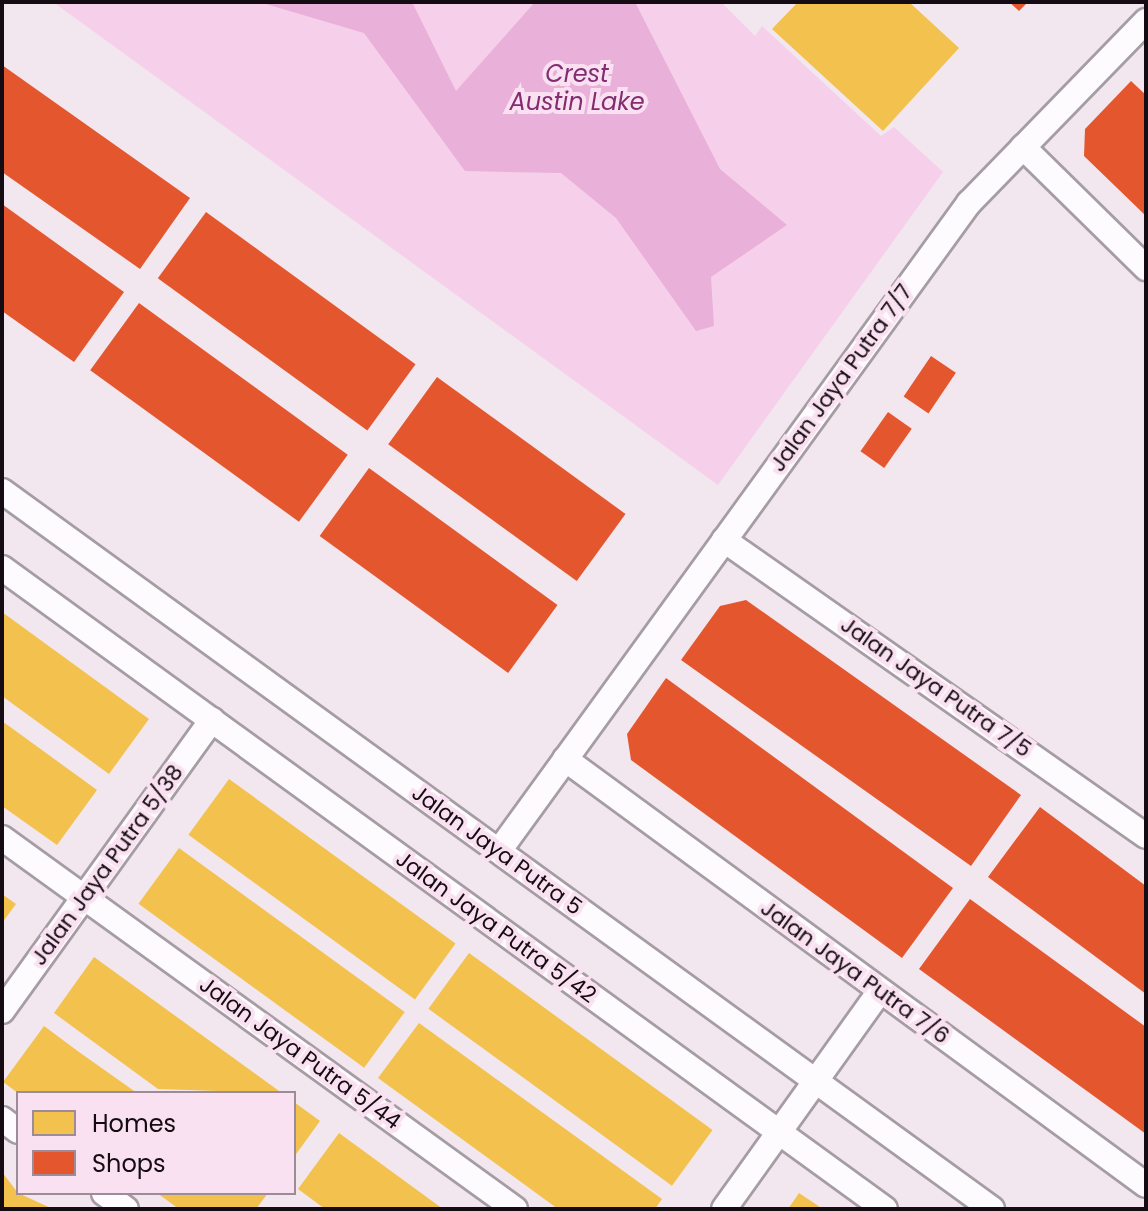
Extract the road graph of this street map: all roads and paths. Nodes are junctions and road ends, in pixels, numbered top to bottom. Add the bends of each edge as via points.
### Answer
1 (1146, 21) edge
2 (1023, 147) junction
3 (1146, 268) edge
4 (2, 491) edge
5 (724, 540) junction
6 (2, 568) edge
7 (212, 720) junction
8 (565, 759) junction
9 (1146, 836) edge
10 (2, 838) edge
11 (499, 851) junction
12 (85, 897) junction
13 (880, 991) junction
14 (2, 1011) edge
15 (817, 1081) junction
16 (779, 1133) junction
17 (1146, 1185) edge
18 (107, 1195) edge
19 (126, 1209) edge
20 (515, 1209) edge
21 (724, 1209) edge
22 (885, 1209) edge
23 (992, 1209) edge

1 - 2 street, Jalan Jaya Putra 7/7
2 - 3 street
2 - 5 street, Jalan Jaya Putra 7/7 via 969,203
4 - 11 street, Jalan Jaya Putra 5
5 - 8 street, Jalan Jaya Putra 7/7
5 - 9 street, Jalan Jaya Putra 7/5
6 - 7 street, Jalan Jaya Putra 5/42
7 - 12 street, Jalan Jaya Putra 5/38
7 - 16 street, Jalan Jaya Putra 5/42
8 - 11 street, Jalan Jaya Putra 7/7
8 - 13 street, Jalan Jaya Putra 7/6
10 - 12 street, Jalan Jaya Putra 5/44
11 - 15 street, Jalan Jaya Putra 5
12 - 14 street, Jalan Jaya Putra 5/38
12 - 20 street, Jalan Jaya Putra 5/44
13 - 15 street
13 - 17 street, Jalan Jaya Putra 7/6
15 - 16 street
15 - 23 street, Jalan Jaya Putra 5
16 - 21 street
16 - 22 street, Jalan Jaya Putra 5/42
18 - 19 street

